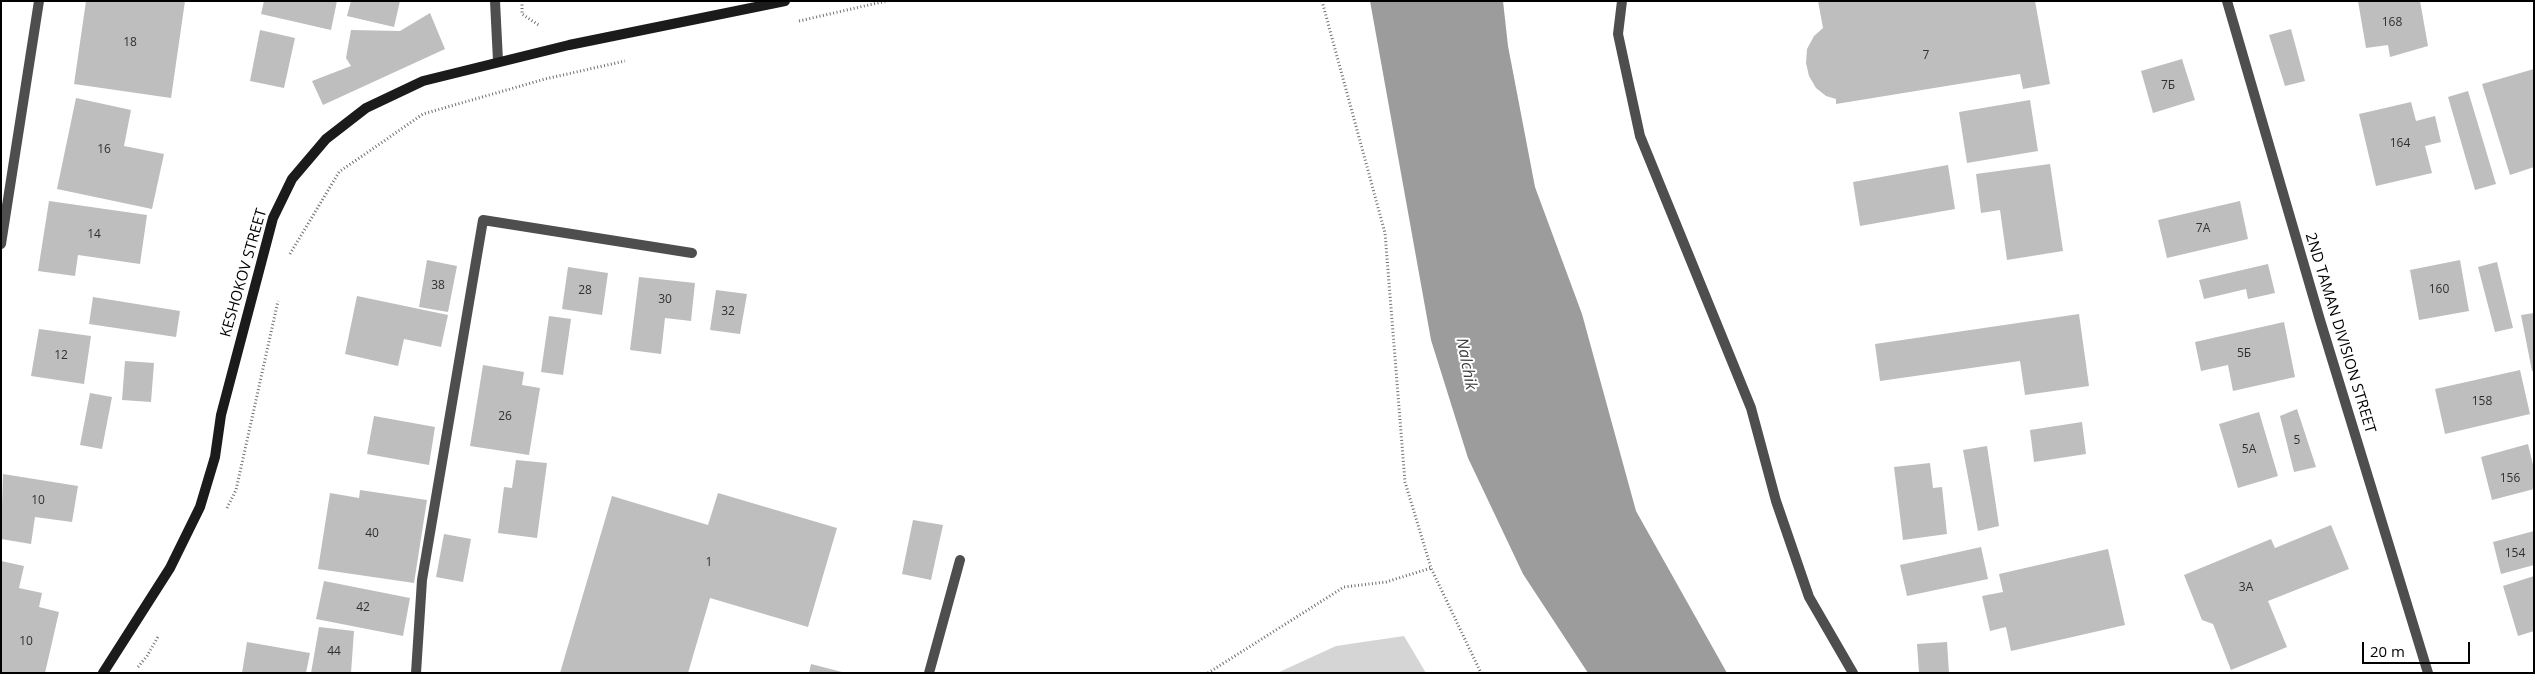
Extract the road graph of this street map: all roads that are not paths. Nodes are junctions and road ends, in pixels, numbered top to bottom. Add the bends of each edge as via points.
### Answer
1 (39, 1) edge
2 (495, 1) edge
3 (785, 1) edge
4 (1622, 1) edge
5 (2227, 1) edge
6 (498, 61) junction
7 (6, 183) edge
8 (1, 244) edge
9 (692, 253) dead end
10 (960, 560) dead end
11 (103, 673) edge
12 (416, 673) edge
13 (929, 673) edge
14 (1853, 673) edge
15 (2428, 673) edge

1 - 7 street
2 - 6 street
3 - 6 main road, KESHOKOV STREET
4 - 14 street via 1618,34 1640,136 1751,408 1776,501 1809,597
5 - 15 street, 2ND TAMAN DIVISION STREET
6 - 11 main road, KESHOKOV STREET via 424,81 366,108 326,139 292,179 273,218 200,507 170,568
7 - 8 street
9 - 12 street via 483,220 422,580
10 - 13 street

